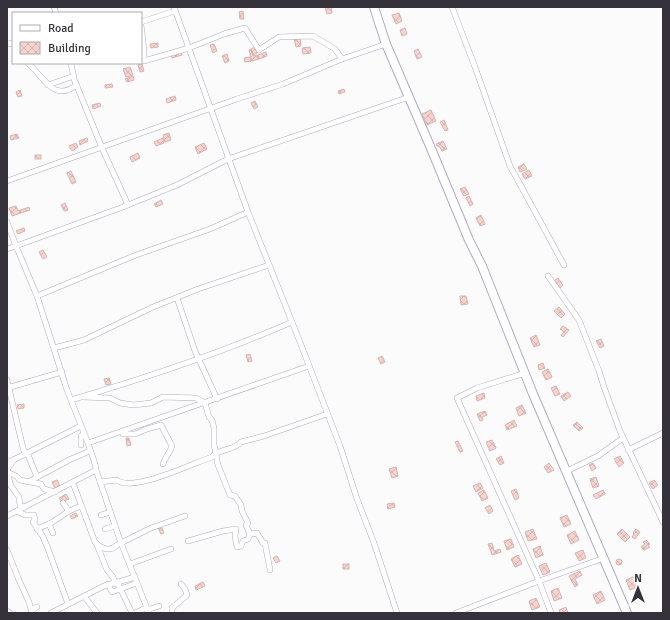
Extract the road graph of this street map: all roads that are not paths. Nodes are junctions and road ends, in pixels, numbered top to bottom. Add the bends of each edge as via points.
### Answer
1 (374, 7) edge
2 (452, 7) edge
3 (175, 9) edge
4 (142, 24) edge
5 (142, 33) edge
6 (386, 44) junction
7 (189, 48) junction
8 (342, 59) junction
9 (29, 64) edge
10 (70, 64) edge
11 (74, 76) junction
12 (48, 85) junction
13 (77, 85) junction
14 (409, 97) junction
15 (211, 110) junction
16 (102, 148) junction
17 (228, 159) junction
18 (7, 181) edge
19 (128, 205) junction
20 (248, 212) junction
21 (7, 222) edge
22 (16, 246) junction
23 (7, 249) edge
24 (269, 265) junction
25 (564, 265) dead end
26 (548, 276) dead end
27 (37, 296) junction
28 (177, 298) junction
29 (292, 322) junction
30 (54, 348) junction
31 (199, 358) junction
32 (308, 366) junction
33 (62, 372) junction
34 (525, 373) junction
35 (7, 380) edge
36 (8, 388) edge
37 (83, 397) junction
38 (217, 398) junction
39 (71, 400) junction
40 (205, 403) junction
41 (327, 414) junction
42 (81, 426) junction
43 (84, 433) junction
44 (663, 433) edge
45 (623, 438) junction
46 (96, 441) junction
47 (88, 443) junction
48 (81, 445) dead end
49 (628, 450) junction
50 (90, 451) junction
51 (215, 453) junction
52 (25, 454) junction
53 (14, 459) junction
54 (7, 462) edge
55 (163, 464) dead end
56 (96, 470) junction
57 (567, 471) junction
58 (7, 472) edge
59 (37, 477) junction
60 (28, 482) junction
61 (72, 482) junction
62 (100, 482) junction
63 (55, 492) junction
64 (64, 503) dead end
65 (81, 506) junction
66 (25, 507) junction
67 (69, 511) junction
68 (110, 512) junction
69 (15, 514) junction
70 (101, 514) dead end
71 (7, 516) edge
72 (185, 516) dead end
73 (663, 522) edge
74 (52, 524) junction
75 (115, 526) junction
76 (37, 529) junction
77 (105, 529) dead end
78 (53, 533) dead end
79 (250, 534) junction
80 (188, 541) dead end
81 (121, 543) junction
82 (98, 544) junction
83 (7, 550) edge
84 (171, 550) dead end
85 (604, 558) junction
86 (130, 564) junction
87 (270, 570) dead end
88 (135, 577) junction
89 (539, 581) junction
90 (115, 582) junction
91 (137, 583) junction
92 (108, 584) junction
93 (181, 584) dead end
94 (121, 589) junction
95 (84, 596) junction
96 (68, 604) junction
97 (159, 606) dead end
98 (37, 607) dead end
99 (147, 610) edge
100 (7, 611) edge
101 (32, 611) edge
102 (10, 613) edge
103 (53, 613) edge
104 (97, 613) edge
105 (133, 613) edge
106 (172, 613) edge
107 (398, 613) edge
108 (456, 613) edge
109 (551, 613) edge
110 (627, 613) edge

1 - 6 highway
2 - 25 street via 510,166
3 - 4 street
3 - 7 street
5 - 7 street via 144,61
6 - 8 street
6 - 14 highway
7 - 8 street via 245,28 259,50 279,37 313,36 335,49
7 - 15 street
8 - 15 street via 284,84
9 - 12 street
10 - 11 street
11 - 12 street
11 - 13 street
12 - 13 street via 57,91 70,90
13 - 16 street
14 - 17 street
14 - 34 highway
15 - 16 street
15 - 17 street
16 - 18 street
16 - 19 street
17 - 19 street via 177,185
17 - 20 street
19 - 22 street
20 - 24 street
20 - 27 street
21 - 22 street
22 - 23 street
22 - 27 street
24 - 28 street
24 - 29 street
26 - 45 street via 579,320
27 - 30 street
28 - 30 street via 84,340
28 - 31 street
29 - 31 street
29 - 32 street
30 - 33 street
31 - 37 street
31 - 38 street
32 - 38 street
32 - 41 street
33 - 36 street
33 - 39 street
34 - 57 highway
34 - 89 street via 477,388 457,398
35 - 36 street
36 - 52 street
37 - 39 street
37 - 40 street via 110,398 133,405 151,403 163,398 196,398
38 - 40 street
39 - 42 street
40 - 46 street
40 - 51 street via 214,428
41 - 51 street
41 - 107 street
42 - 43 street
42 - 52 street
43 - 47 street
43 - 48 street via 81,436
44 - 49 street
45 - 49 street
45 - 57 street via 598,456
46 - 47 street
46 - 55 street via 135,434 160,425 172,446
47 - 50 street
49 - 73 street
50 - 56 street
50 - 59 street
51 - 62 street via 212,457 190,466 142,482
51 - 79 street via 230,495 235,496 248,520 246,525
52 - 53 street
52 - 59 street via 28,455
53 - 54 street
53 - 58 street
56 - 61 street
56 - 62 street
57 - 85 highway
58 - 60 street
58 - 66 street via 11,486 19,497 20,505
59 - 60 street
60 - 63 street via 41,484 44,489
61 - 63 street
61 - 65 street
62 - 68 street
63 - 66 street
64 - 67 street
65 - 67 street
65 - 82 street
66 - 69 street
67 - 74 street
68 - 70 street
68 - 75 street
69 - 71 street
69 - 76 street via 34,515 33,522
72 - 81 street via 151,528
74 - 76 street
74 - 78 street
75 - 77 street
75 - 81 street
76 - 96 street via 47,546
79 - 80 street via 242,541 241,546 237,547 236,529
79 - 87 street via 257,533 265,543
81 - 82 street via 109,550
81 - 86 street
82 - 90 street via 107,570
83 - 101 street
84 - 86 street
85 - 89 street
85 - 110 highway
86 - 88 street
88 - 90 street
88 - 91 street
89 - 108 street
89 - 109 street
90 - 92 street
90 - 94 street
91 - 94 street
91 - 99 street
92 - 94 street via 112,592
92 - 95 street
93 - 106 street via 187,595 172,608
94 - 105 street
95 - 96 street
95 - 104 street
96 - 103 street
97 - 99 street
98 - 101 street
99 - 105 street
100 - 102 street

